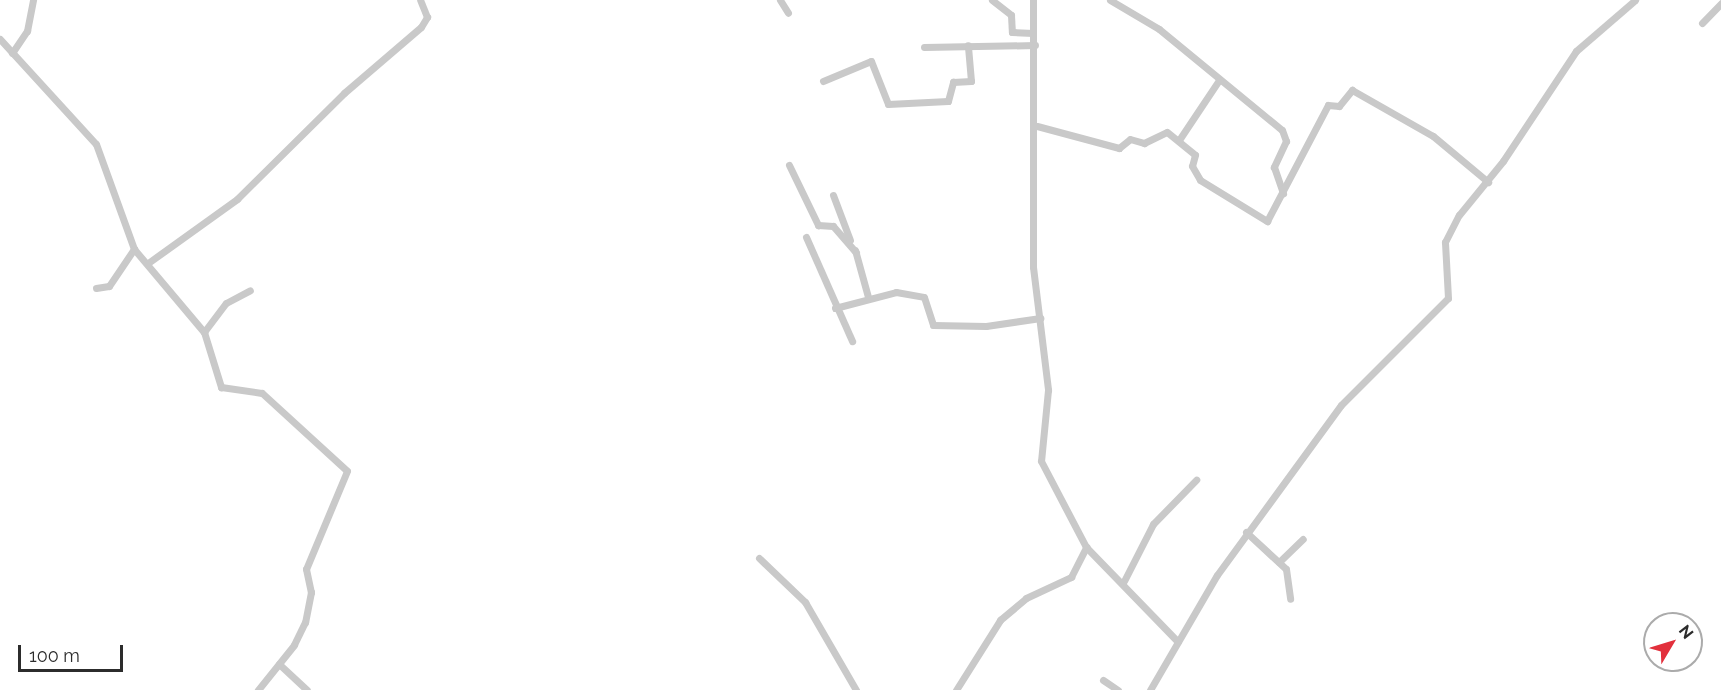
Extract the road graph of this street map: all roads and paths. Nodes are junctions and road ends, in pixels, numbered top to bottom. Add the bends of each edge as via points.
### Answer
1 (33, 0) edge
2 (420, 0) edge
3 (780, 0) edge
4 (992, 0) edge
5 (1033, 0) edge
6 (1110, 0) edge
7 (1635, 0) edge
8 (1721, 3) edge
9 (788, 13) dead end
10 (1702, 23) dead end
11 (1033, 33) junction
12 (0, 39) edge
13 (968, 45) junction
14 (1035, 45) junction
15 (924, 48) dead end
16 (12, 53) junction
17 (1220, 80) junction
18 (822, 81) dead end
19 (1037, 126) junction
20 (1179, 140) junction
21 (789, 165) dead end
22 (1488, 182) junction
23 (1283, 193) junction
24 (833, 195) dead end
25 (806, 237) dead end
26 (134, 249) junction
27 (856, 252) junction
28 (148, 263) junction
29 (96, 288) dead end
30 (250, 290) dead end
31 (868, 297) junction
32 (835, 308) junction
33 (1040, 318) junction
34 (204, 332) junction
35 (852, 341) dead end
36 (1196, 480) dead end
37 (1246, 532) junction
38 (1303, 539) dead end
39 (1086, 547) junction
40 (759, 558) dead end
41 (1280, 562) junction
42 (1124, 581) junction
43 (1290, 599) dead end
44 (1178, 642) junction
45 (279, 664) junction
46 (1103, 680) dead end
47 (258, 690) edge
48 (307, 690) edge
49 (856, 690) edge
50 (956, 690) edge
51 (1118, 690) edge
52 (1150, 690) edge

1 - 16 street via 27,31
2 - 28 street via 426,17 421,27 344,93 237,199
3 - 9 street
4 - 11 street via 1011,15 1012,32
5 - 11 street
6 - 17 street via 1159,29
7 - 22 street via 1576,51
8 - 10 street
11 - 14 street
12 - 16 street
13 - 14 street
13 - 15 street
13 - 18 street via 971,81 953,81 948,101 890,104 871,61
14 - 19 street
16 - 26 street via 96,144
17 - 20 street
17 - 23 street via 1284,133 1286,141 1274,167
19 - 20 street via 1119,148 1130,139 1145,142 1166,132
19 - 33 street via 1033,267
20 - 23 street via 1195,155 1192,166 1200,180 1264,220
21 - 27 street via 818,225 833,226
22 - 23 street via 1433,136 1352,90 1339,106 1328,105
22 - 37 street via 1448,234 1448,298 1352,391
24 - 27 street
25 - 32 street
26 - 28 street
26 - 29 street via 109,286
27 - 31 street
28 - 34 street
30 - 34 street via 221,307
31 - 32 street
31 - 33 street via 896,292 924,297 933,325 986,326
32 - 35 street
33 - 39 street via 1047,390 1041,461
34 - 45 street via 223,388 262,393 348,471 307,566 311,592 305,622
36 - 42 street via 1153,524
37 - 41 street
37 - 44 street
38 - 41 street
39 - 42 street
39 - 50 street via 1071,577 1026,598 1000,620
40 - 49 street via 805,602
41 - 43 street via 1288,574
42 - 44 street
44 - 52 street
45 - 47 street
45 - 48 street
46 - 51 street

